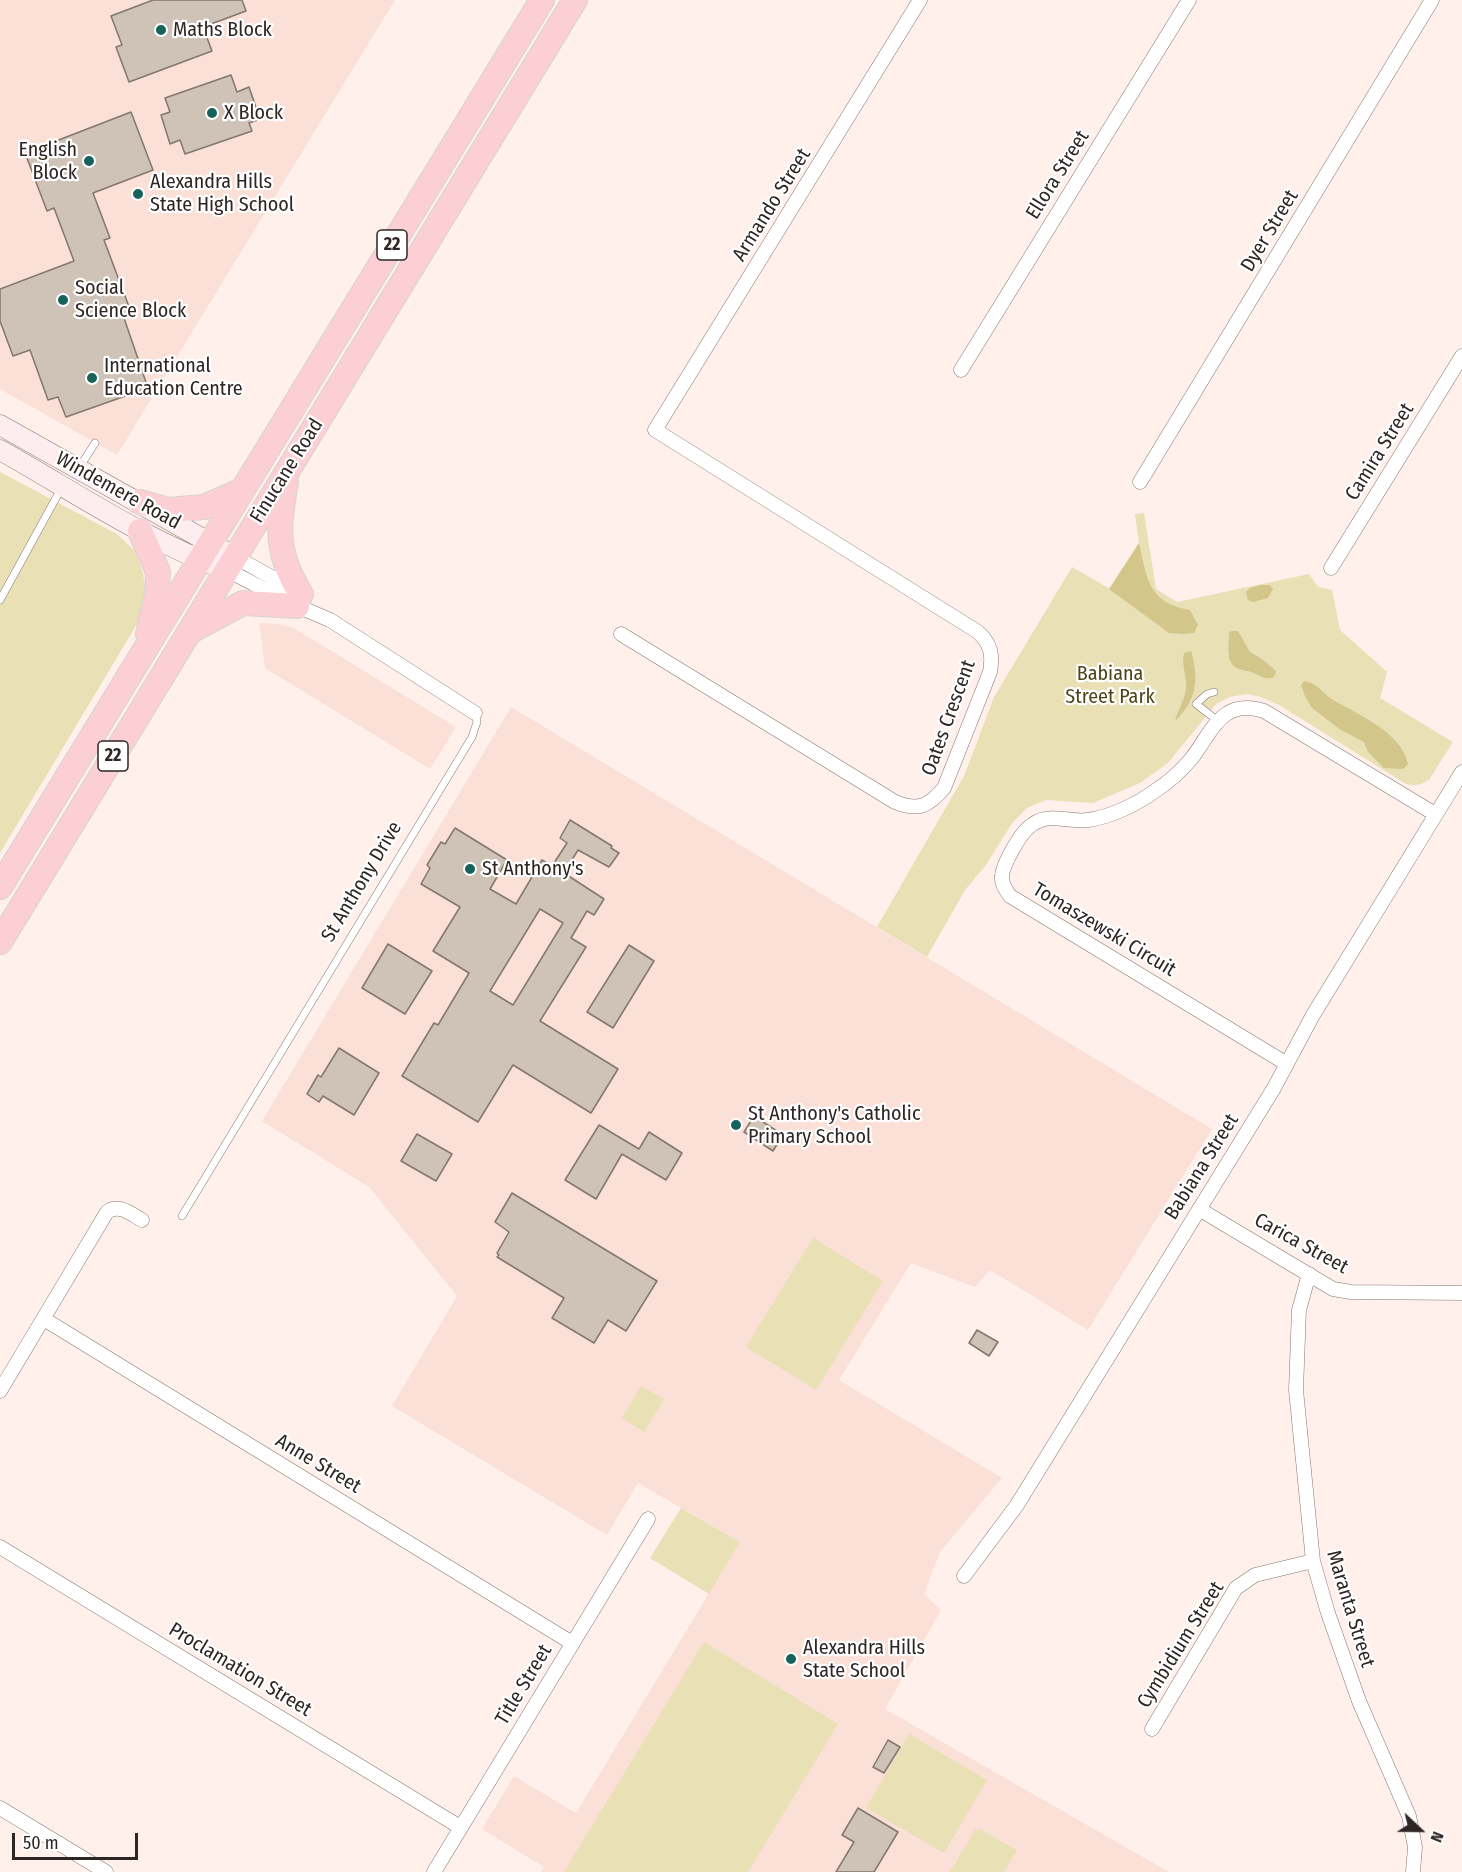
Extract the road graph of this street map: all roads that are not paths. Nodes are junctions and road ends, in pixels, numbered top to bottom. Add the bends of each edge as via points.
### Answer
1 (542, 0) edge
2 (574, 0) edge
3 (920, 0) edge
4 (1189, 0) edge
5 (1432, 0) edge
6 (1462, 356) edge
7 (961, 370) dead end
8 (0, 425) edge
9 (655, 430) joint
10 (95, 443) dead end
11 (0, 450) edge
12 (78, 469) junction
13 (288, 471) junction
14 (1140, 482) dead end
15 (63, 485) junction
16 (243, 490) junction
17 (140, 502) junction
18 (140, 531) junction
19 (206, 552) junction
20 (231, 563) junction
21 (1331, 568) dead end
22 (0, 600) edge
23 (299, 600) junction
24 (189, 632) junction
25 (621, 634) dead end
26 (143, 653) junction
27 (1214, 692) dead end
28 (475, 712) joint
29 (1218, 721) junction
30 (1462, 772) edge
31 (1435, 814) junction
32 (0, 887) edge
33 (0, 942) edge
34 (1287, 1064) junction
35 (1199, 1209) junction
36 (182, 1216) dead end
37 (142, 1220) dead end
38 (1309, 1274) junction
39 (1462, 1293) edge
40 (44, 1319) junction
41 (0, 1391) edge
42 (648, 1519) dead end
43 (0, 1547) edge
44 (1313, 1561) junction
45 (964, 1576) dead end
46 (572, 1643) junction
47 (1152, 1729) dead end
48 (0, 1808) edge
49 (460, 1827) junction
50 (106, 1872) edge
51 (434, 1872) edge
52 (1413, 1872) edge

1 - 16 highway, Finucane Road / 22
2 - 13 highway, Finucane Road / 22
3 - 9 street, Armando Street
4 - 7 street, Ellora Street
5 - 14 street, Dyer Street
6 - 21 street, Camira Street
8 - 12 main road, Windemere Road
9 - 25 street, Oates Crescent via 978,632 990,649 990,672 944,788 934,801 921,807 907,806
10 - 12 lane
11 - 15 main road, Windemere Road
12 - 17 main road, Windemere Road
13 - 20 highway, Finucane Road / 22
13 - 23 highway via 279,531
15 - 18 main road, Windemere Road
15 - 22 lane
16 - 17 highway via 204,507 168,510
16 - 19 highway, Finucane Road / 22
17 - 19 main road, Windemere Road
18 - 19 main road, Windemere Road via 180,552
18 - 26 highway via 158,572 157,594
19 - 20 main road, Windemere Road
19 - 26 highway, Finucane Road / 22
20 - 23 street, St Anthony Drive
20 - 24 highway, Finucane Road / 22
23 - 24 highway via 243,603
23 - 28 street, St Anthony Drive
24 - 33 highway, Finucane Road / 22
26 - 32 highway, Finucane Road / 22
27 - 29 lane via 1196,704
28 - 36 lane, St Anthony Drive via 477,722 472,737
29 - 31 street, Tomaszewski Circuit via 1239,708 1264,711
29 - 34 street, Tomaszewski Circuit via 1191,759 1148,796 1090,820 1049,817 1036,821 1025,830 1006,863 1003,885 1010,896
30 - 31 street, Babiana Street
31 - 34 street, Babiana Street
34 - 35 street, Babiana Street
35 - 38 street, Carica Street
35 - 45 street, Babiana Street via 1017,1505
37 - 40 street via 119,1208 107,1212
38 - 39 street, Carica Street via 1333,1289 1351,1292
38 - 44 street, Maranta Street via 1299,1310 1296,1390
40 - 41 street
40 - 46 street, Anne Street
42 - 46 street, Title Street
43 - 49 street, Proclamation Street
44 - 47 street, Cymbidium Street via 1255,1575 1236,1588
44 - 52 street, Maranta Street via 1359,1701 1409,1816
46 - 49 street, Title Street
48 - 50 street
49 - 51 street, Title Street

